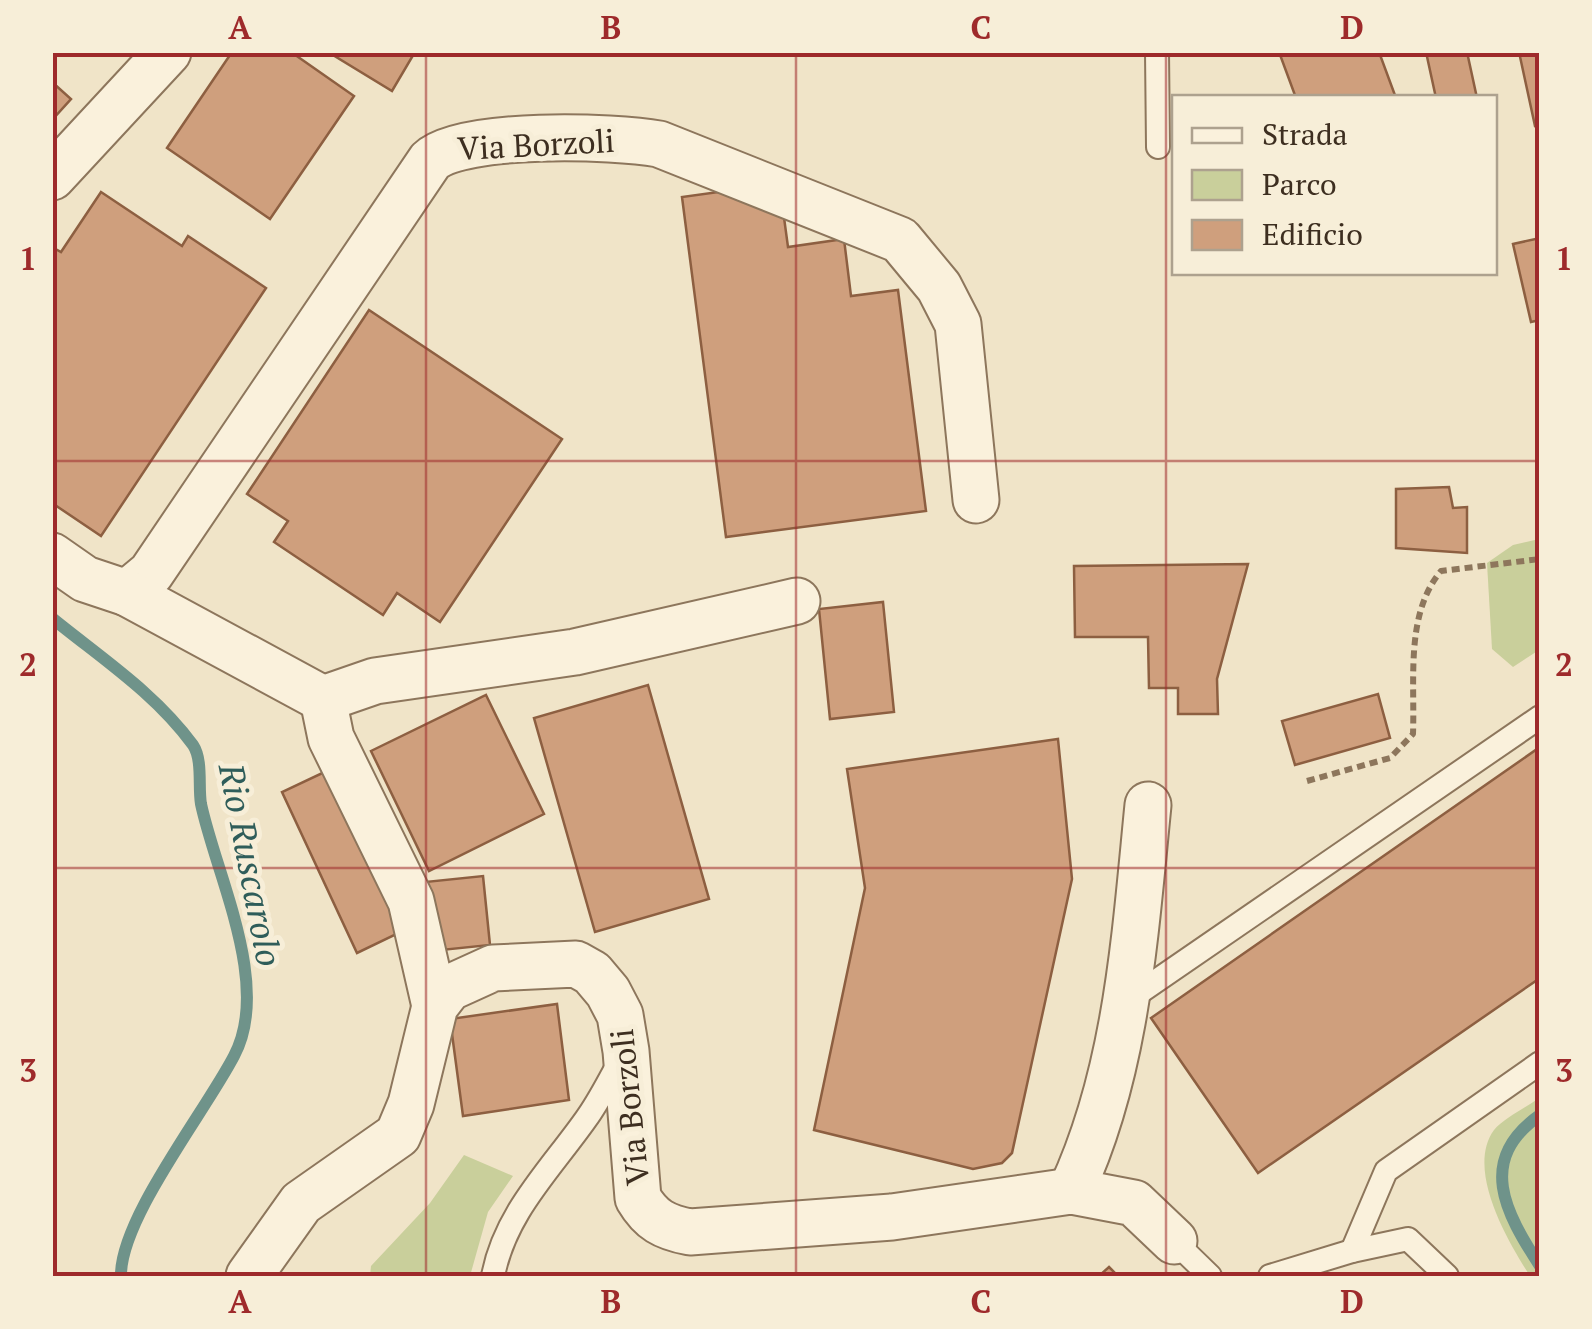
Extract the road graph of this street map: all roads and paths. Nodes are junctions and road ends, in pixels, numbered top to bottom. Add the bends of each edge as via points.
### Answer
1 (168, 52) edge
2 (1157, 52) edge
3 (1158, 147) dead end
4 (52, 178) edge
5 (976, 500) dead end
6 (52, 556) edge
7 (1540, 559) edge
8 (127, 593) junction
9 (797, 601) dead end
10 (323, 699) junction
11 (1540, 717) edge
12 (1308, 781) dead end
13 (1148, 805) dead end
14 (1127, 1001) junction
15 (435, 1006) junction
16 (626, 1051) junction
17 (1540, 1064) edge
18 (1072, 1192) junction
19 (1174, 1241) joint
20 (1352, 1250) junction
21 (249, 1276) edge
22 (492, 1276) edge
23 (1210, 1276) edge
24 (1270, 1276) edge
25 (1448, 1276) edge

1 - 4 street
2 - 3 lane
5 - 8 street, Via Borzoli via 958,324 939,287 900,240 659,144 619,138 472,143 447,148 430,161 151,573
6 - 8 street via 85,580
7 - 12 path via 1440,570 1425,590 1416,630 1414,734 1390,758
8 - 10 street
9 - 10 street via 575,652 375,681
10 - 15 street via 331,738 411,901
11 - 14 lane
13 - 14 street
14 - 18 street via 1096,1138
15 - 16 street, Via Borzoli via 450,988 493,968 576,964 608,992
15 - 21 street via 398,1135 300,1203
16 - 18 street, Via Borzoli via 638,1198 650,1217 670,1228 892,1217
16 - 22 lane via 588,1117 530,1190 498,1247
17 - 20 lane via 1386,1171
18 - 19 street, Via Borzoli via 1134,1203
19 - 23 lane
20 - 24 lane
20 - 25 lane via 1408,1240

